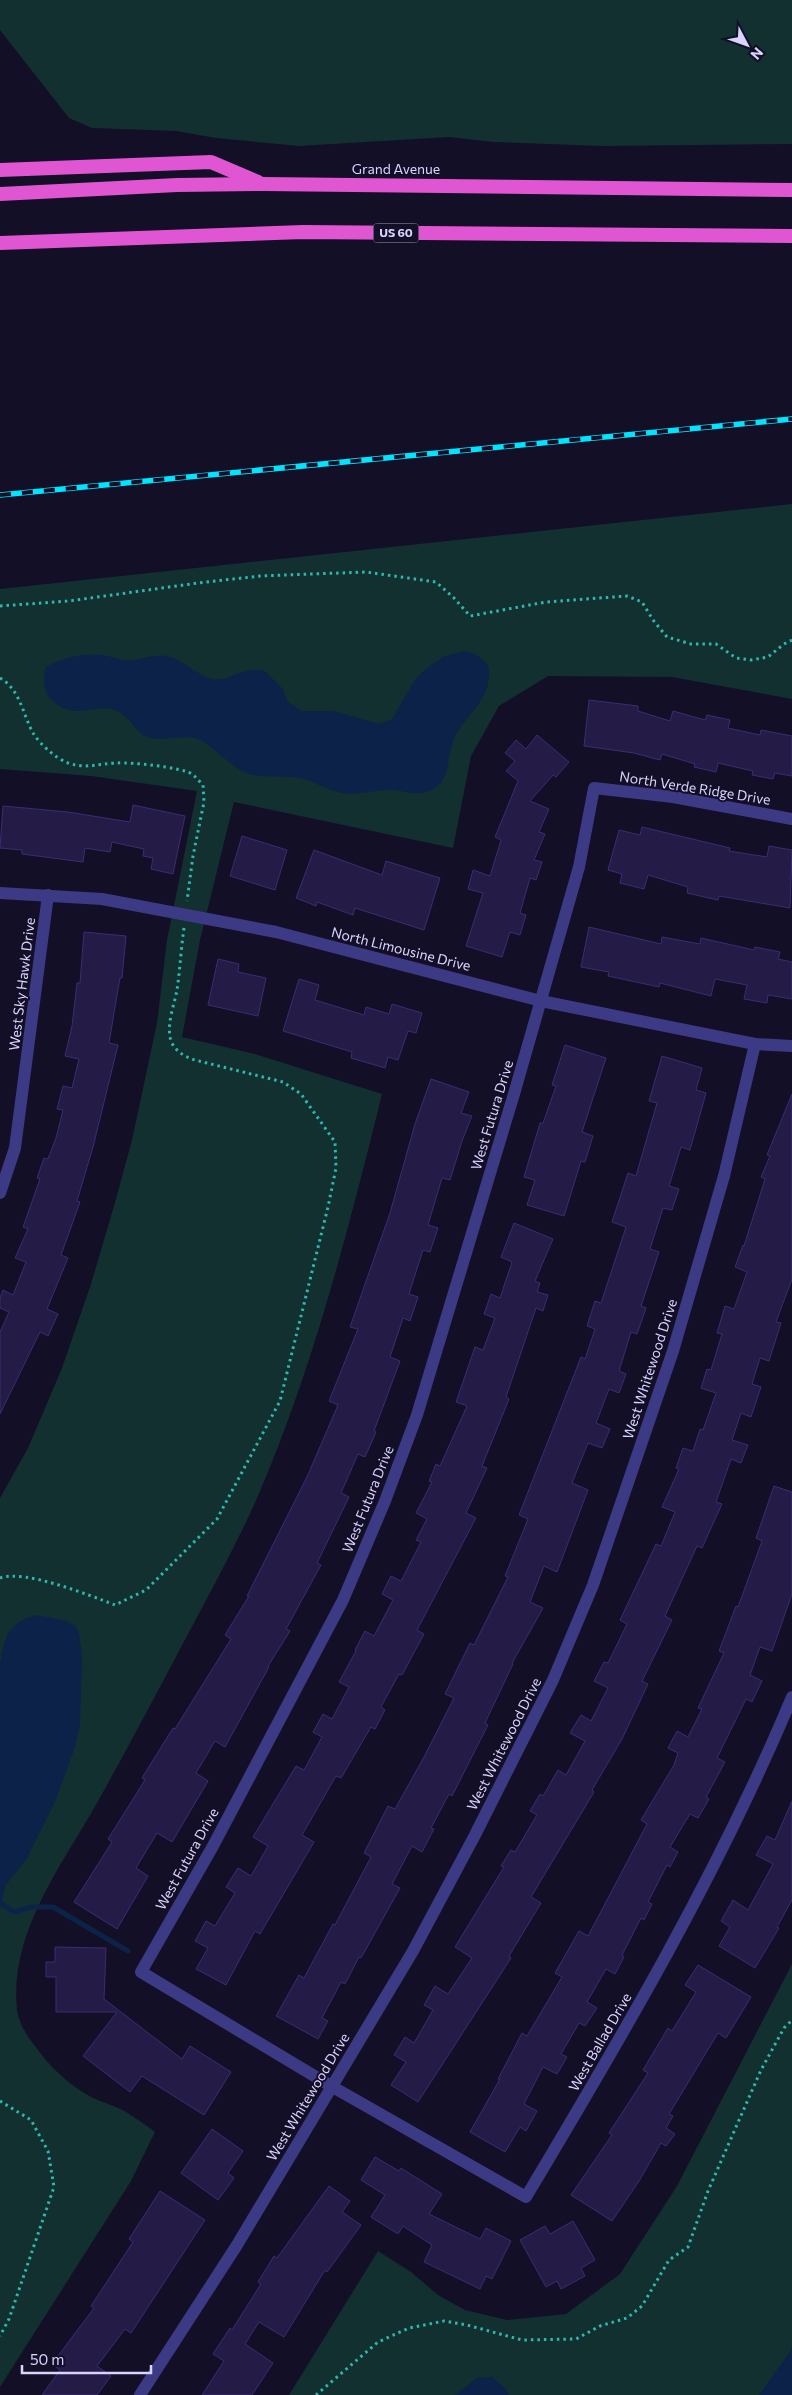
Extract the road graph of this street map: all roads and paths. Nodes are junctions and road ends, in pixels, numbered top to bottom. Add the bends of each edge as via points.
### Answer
1 (0, 170) edge
2 (263, 184) junction
3 (792, 190) edge
4 (0, 194) edge
5 (792, 236) edge
6 (0, 243) edge
7 (0, 606) edge
8 (792, 640) edge
9 (0, 678) edge
10 (594, 788) joint
11 (792, 819) edge
12 (0, 893) edge
13 (48, 896) junction
14 (185, 915) junction
15 (541, 1000) junction
16 (755, 1044) junction
17 (792, 1046) edge
18 (0, 1193) edge
19 (0, 1578) edge
20 (792, 1697) edge
21 (792, 2020) edge
22 (331, 2086) junction
23 (0, 2101) edge
24 (0, 2336) edge
25 (140, 2395) edge
26 (316, 2395) edge

1 - 2 highway via 211,162
2 - 3 highway, Grand Avenue
2 - 4 highway, Grand Avenue
5 - 6 highway, US 60 via 303,232
7 - 8 path via 69,601 260,576 366,572 436,582 470,616 546,602 627,596 642,602 668,637 691,644 716,644 736,658 768,657
9 - 14 path via 14,693 33,733 48,750 65,762 85,768 124,762 158,766 190,773 203,784 204,802
10 - 11 street, North Verde Ridge Drive via 673,797
10 - 15 street, West Futura Drive via 579,867
12 - 13 street, North Limousine Drive
13 - 14 street, North Limousine Drive via 102,899
13 - 18 street, West Sky Hawk Drive via 15,1148
14 - 15 street, North Limousine Drive via 276,932
14 - 19 path via 177,989 170,1020 171,1040 175,1048 195,1060 282,1082 301,1094 335,1142 336,1168 328,1207 280,1401 217,1518 146,1590 115,1604 31,1578 9,1575
15 - 16 street, North Limousine Drive
15 - 22 street, West Futura Drive via 417,1415 385,1501 343,1600 213,1846 141,1972
16 - 17 street, North Limousine Drive
16 - 22 street, West Whitewood Drive via 724,1176 676,1342 592,1585 552,1680 475,1835 413,1950
20 - 22 street, West Ballad Drive via 717,1861 612,2054 526,2197
21 - 26 path via 784,2028 761,2070 708,2191 688,2247 669,2260 642,2306 627,2318 576,2338 522,2340 444,2321 409,2328 378,2342
22 - 25 street, West Whitewood Drive via 237,2245
23 - 24 path via 31,2120 48,2151 54,2188 9,2319

